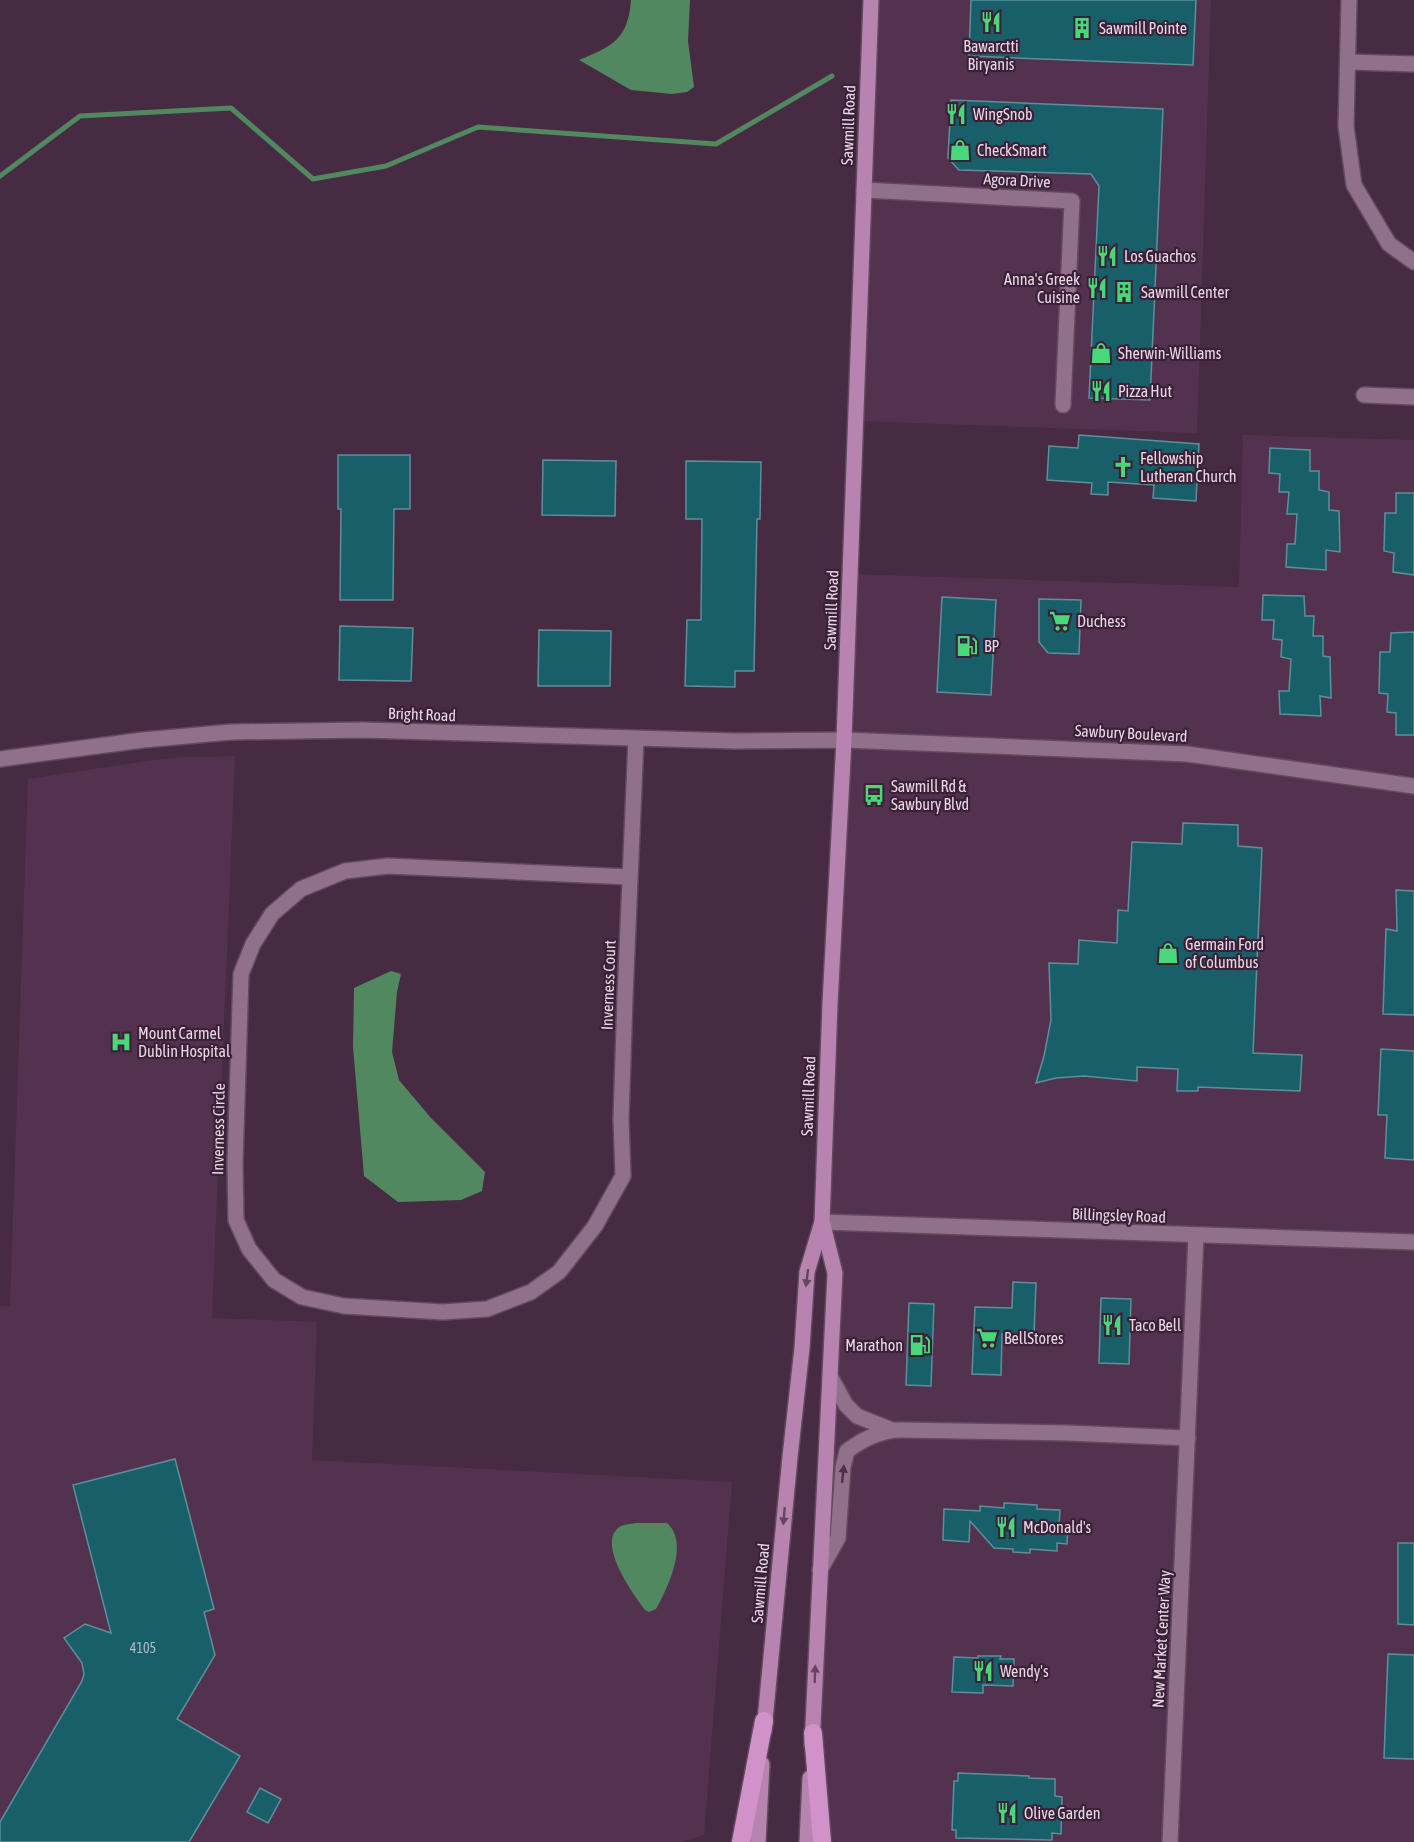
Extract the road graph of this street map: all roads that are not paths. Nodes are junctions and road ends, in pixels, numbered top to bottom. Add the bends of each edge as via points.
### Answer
1 (871, 0) edge
2 (1349, 0) edge
3 (1348, 62) junction
4 (1414, 64) edge
5 (864, 190) junction
6 (1414, 262) edge
7 (1364, 395) dead end
8 (1414, 397) edge
9 (1063, 405) dead end
10 (636, 739) junction
11 (844, 740) junction
12 (0, 759) edge
13 (1414, 786) edge
14 (630, 877) junction
15 (822, 1222) junction
16 (595, 1226) joint
17 (1196, 1235) junction
18 (1414, 1242) edge
19 (830, 1376) junction
20 (892, 1430) junction
21 (1188, 1438) junction
22 (820, 1570) junction
23 (764, 1721) junction
24 (813, 1733) junction
25 (741, 1842) edge
26 (758, 1842) edge
27 (807, 1842) edge
28 (822, 1842) edge
29 (1170, 1842) edge

1 - 5 main road, Sawmill Road
2 - 3 street
3 - 4 street
3 - 6 street via 1346,126 1354,185 1389,244
5 - 9 street, Agora Drive via 1072,201
5 - 11 main road, Sawmill Road
7 - 8 street
10 - 11 street, Bright Road
10 - 12 street, Bright Road via 280,731 143,740
10 - 14 street, Inverness Court
11 - 13 street, Sawbury Boulevard via 1187,754
11 - 15 main road, Sawmill Road
14 - 16 street, Inverness Court via 621,1119 623,1176
14 - 16 street, Inverness Circle via 388,866 345,871 301,889 272,914 252,944 241,974 236,1220 249,1248 274,1281 302,1297 344,1306 443,1312 488,1309 531,1292 559,1272
15 - 17 street, Billingsley Road
15 - 19 main road, Sawmill Road via 835,1273
15 -> 23 main road, Sawmill Road via 807,1272
17 - 18 street, Billingsley Road
17 - 21 street, New Market Center Way
19 - 20 street via 857,1416
19 - 22 main road, Sawmill Road
20 - 21 street
22 -> 20 street via 838,1538 847,1451 870,1436
21 - 29 street, New Market Center Way
24 -> 22 main road, Sawmill Road
23 - 25 highway
23 - 26 main road, Sawmill Road
24 - 27 main road, Sawmill Road
24 - 28 highway

